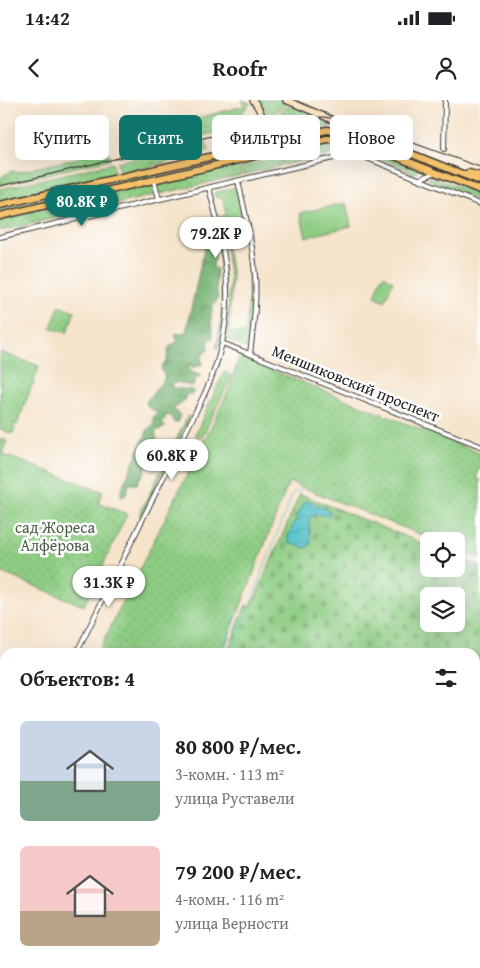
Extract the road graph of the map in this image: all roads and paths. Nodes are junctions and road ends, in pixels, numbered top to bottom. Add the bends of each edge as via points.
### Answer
1 (253, 100) edge
2 (286, 100) edge
3 (445, 100) edge
4 (261, 115) edge
5 (330, 119) edge
6 (444, 149) dead end
7 (413, 154) edge
8 (212, 155) edge
9 (417, 166) junction
10 (456, 170) junction
11 (435, 173) junction
12 (480, 176) edge
13 (420, 179) junction
14 (154, 180) junction
15 (238, 181) junction
16 (480, 181) edge
17 (209, 188) junction
18 (480, 190) edge
19 (159, 200) junction
20 (480, 204) edge
21 (0, 206) edge
22 (0, 216) edge
23 (0, 237) edge
24 (222, 343) junction
25 (250, 354) junction
26 (480, 446) edge
27 (79, 648) edge

1 - 4 main road
2 - 5 main road
3 - 6 street
7 - 10 main road
8 - 21 main road
9 - 11 main road
9 - 13 street
9 - 14 main road via 350,139 327,138
10 - 12 main road
10 - 16 main road
11 - 13 street
11 - 18 main road
13 - 15 street via 358,155 346,155
13 - 20 street
14 - 19 street
14 - 22 main road
15 - 17 street
15 - 25 street via 256,277
17 - 19 street
17 - 24 street via 228,274
19 - 23 street
24 - 25 street, Меншиковский проспект
24 - 27 street via 204,395
25 - 26 street, Меншиковский проспект

